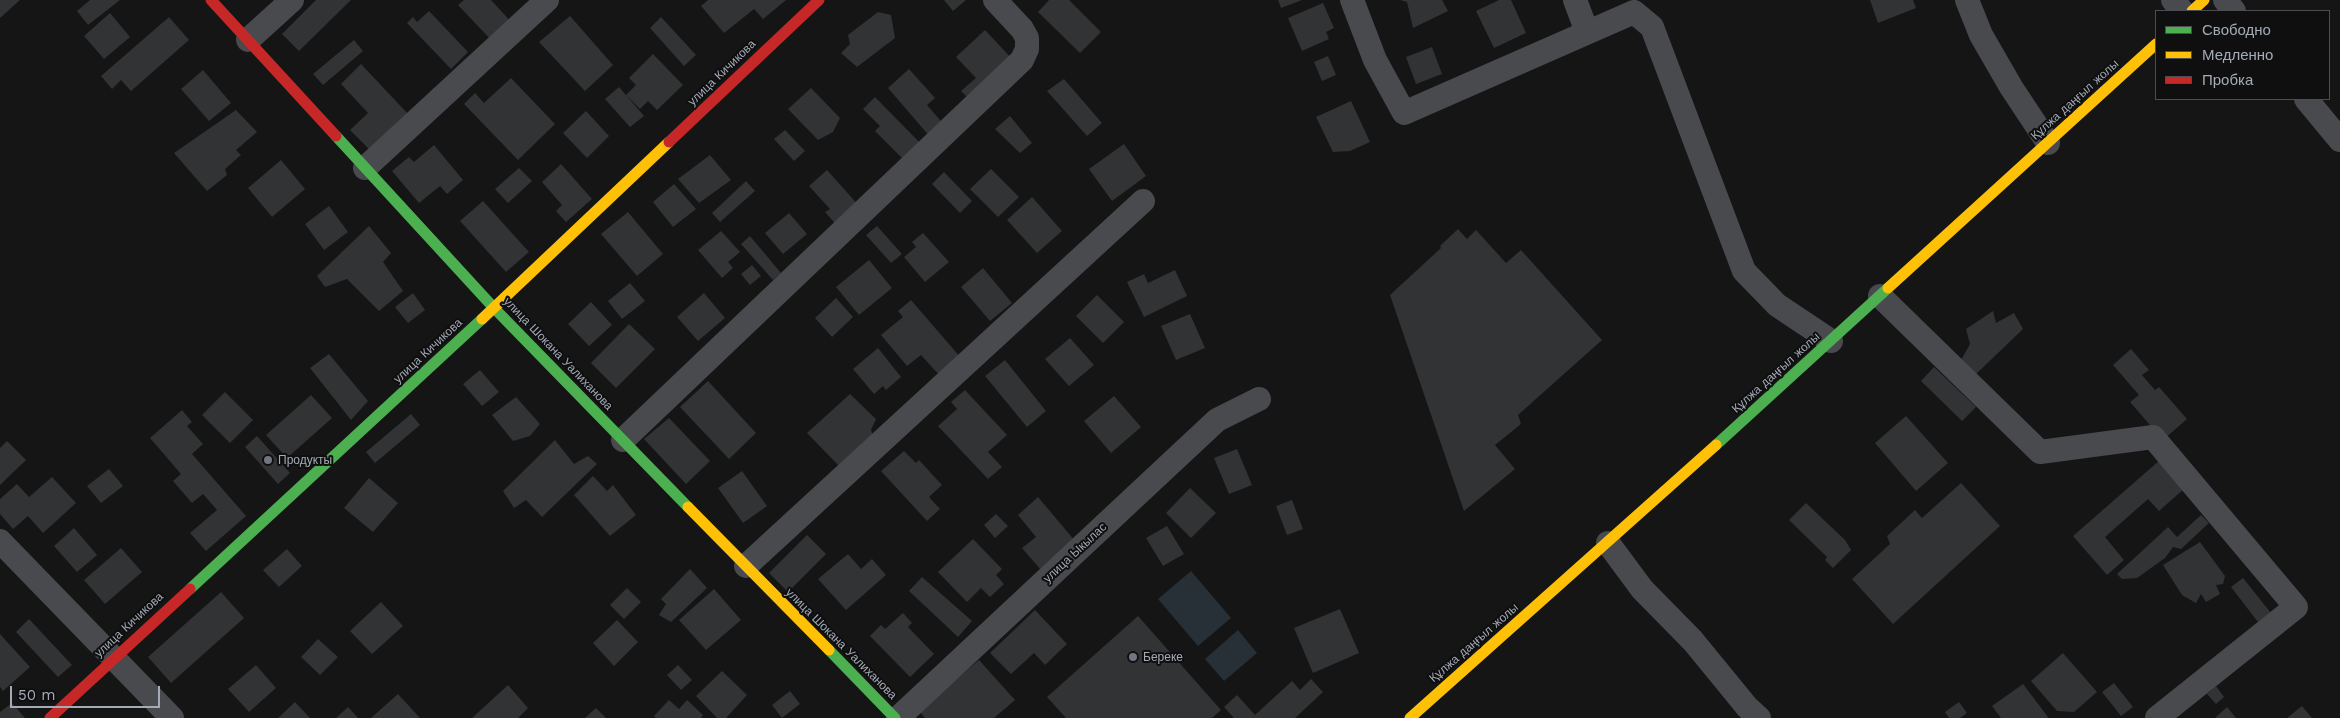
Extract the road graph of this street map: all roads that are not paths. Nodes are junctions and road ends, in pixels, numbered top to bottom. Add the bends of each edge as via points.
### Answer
1 (211, 0) edge
2 (292, 0) edge
3 (547, 0) edge
4 (819, 0) edge
5 (994, 0) edge
6 (1352, 0) edge
7 (1575, 0) edge
8 (1967, 0) edge
9 (2173, 0) edge
10 (2204, 0) edge
11 (2225, 0) edge
12 (2181, 10) edge
13 (2193, 10) edge
14 (2233, 10) edge
15 (1587, 32) junction
16 (248, 40) junction
17 (2155, 45) edge
18 (2307, 100) edge
19 (2340, 140) edge
20 (2048, 143) junction
21 (365, 168) junction
22 (1143, 201) dead end
23 (1880, 296) junction
24 (494, 308) junction
25 (1831, 341) junction
26 (1259, 399) dead end
27 (623, 440) junction
28 (0, 542) edge
29 (1608, 543) junction
30 (746, 566) junction
31 (113, 659) junction
32 (50, 718) edge
33 (172, 718) edge
34 (896, 718) edge
35 (1410, 718) edge
36 (1759, 718) edge
37 (2157, 718) edge

1 - 16 street, улица Шокана Уалиханова
2 - 16 street
3 - 21 street
4 - 24 street, улица Кичикова
5 - 27 street via 1022,29 1027,49 1022,60
6 - 15 street via 1375,60 1404,113
7 - 15 street
8 - 20 street via 1981,35
9 - 12 street
10 - 13 street
11 - 14 street
15 - 25 street via 1634,12 1652,27 1744,271 1777,305
16 - 21 street, улица Шокана Уалиханова
17 - 20 street, Құлжа даңғыл жолы
18 - 19 street
20 - 23 street, Құлжа даңғыл жолы
21 - 24 street, улица Шокана Уалиханова
22 - 30 street
23 - 25 street, Құлжа даңғыл жолы
23 - 37 street via 2040,452 2153,436 2296,607
24 - 27 street, улица Шокана Уалиханова
24 - 31 street, улица Кичикова
25 - 29 street, Құлжа даңғыл жолы
26 - 34 street, улица Ыкылас via 1217,420
27 - 30 street, улица Шокана Уалиханова
28 - 31 street
29 - 35 street, Құлжа даңғыл жолы
29 - 36 street via 1642,589 1693,641
30 - 34 street, улица Шокана Уалиханова
31 - 32 street, улица Кичикова
31 - 33 street

